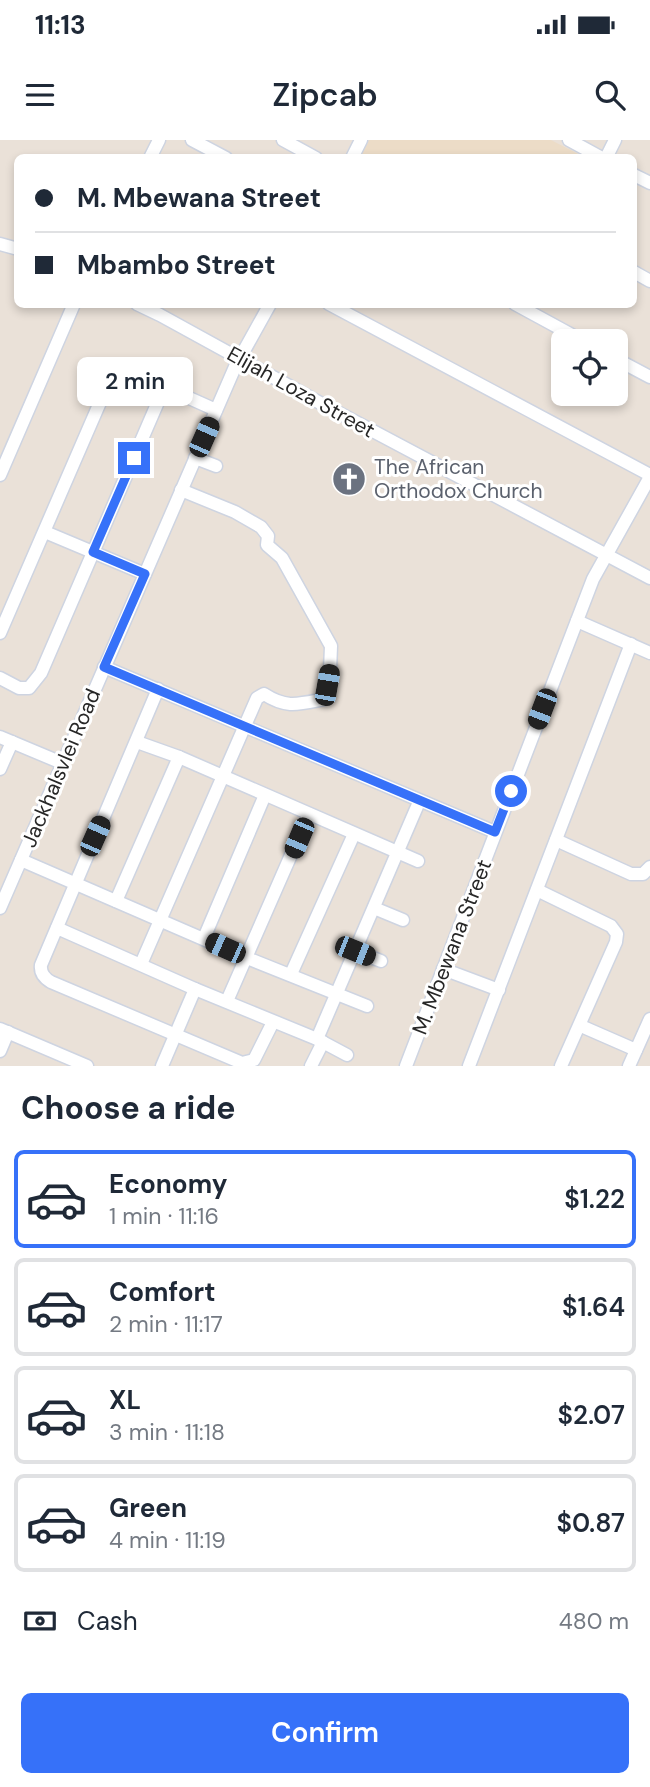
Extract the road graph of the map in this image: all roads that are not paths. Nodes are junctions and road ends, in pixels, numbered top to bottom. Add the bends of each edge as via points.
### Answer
1 (192, 140) edge
2 (283, 140) edge
3 (569, 140) edge
4 (218, 154) edge
5 (309, 154) edge
6 (596, 154) edge
7 (72, 308) edge
8 (268, 308) edge
9 (336, 308) edge
10 (525, 308) edge
11 (163, 310) edge
12 (562, 329) edge
13 (241, 359) junction
14 (628, 365) edge
15 (650, 377) edge
16 (164, 388) junction
17 (216, 410) junction
18 (195, 458) junction
19 (216, 466) dead end
20 (0, 475) edge
21 (650, 476) edge
22 (181, 490) junction
23 (45, 531) junction
24 (93, 552) junction
25 (607, 555) junction
26 (145, 574) junction
27 (650, 578) edge
28 (577, 621) junction
29 (0, 633) edge
30 (631, 645) junction
31 (650, 653) edge
32 (104, 667) junction
33 (0, 678) edge
34 (159, 689) junction
35 (243, 726) junction
36 (6, 740) edge
37 (137, 742) junction
38 (179, 757) junction
39 (62, 763) junction
40 (0, 769) edge
41 (221, 776) junction
42 (265, 795) junction
43 (419, 802) junction
44 (309, 814) junction
45 (495, 832) junction
46 (354, 834) junction
47 (556, 840) junction
48 (397, 851) junction
49 (21, 860) junction
50 (418, 861) dead end
51 (650, 867) edge
52 (75, 883) junction
53 (537, 890) junction
54 (116, 901) junction
55 (0, 908) edge
56 (374, 908) junction
57 (161, 920) junction
58 (403, 920) dead end
59 (57, 928) junction
60 (204, 938) junction
61 (355, 951) junction
62 (247, 958) junction
63 (381, 962) dead end
64 (141, 964) junction
65 (443, 969) junction
66 (291, 974) junction
67 (195, 989) junction
68 (499, 990) junction
69 (336, 993) junction
70 (227, 1001) junction
71 (367, 1006) dead end
72 (650, 1019) edge
73 (273, 1022) junction
74 (581, 1026) junction
75 (4, 1030) edge
76 (174, 1036) junction
77 (320, 1040) junction
78 (636, 1050) junction
79 (0, 1051) edge
80 (347, 1054) dead end
81 (87, 1066) edge
82 (162, 1066) edge
83 (311, 1066) edge
84 (406, 1066) edge
85 (468, 1066) edge
86 (561, 1066) edge
87 (629, 1066) edge

1 - 4 street
2 - 5 street
3 - 6 street
7 - 20 street
8 - 13 street, Jackhalsvlei Road
9 - 21 street
10 - 12 street
11 - 13 street, Elijah Loza Street
13 - 17 street, Jackhalsvlei Road
13 - 25 street, Elijah Loza Street
14 - 15 street
16 - 17 street
16 - 23 street via 131,372 115,372
16 - 24 street
17 - 18 street, Jackhalsvlei Road
18 - 19 street
18 - 22 street, Jackhalsvlei Road
21 - 25 street, M. Mbewana Street
22 - 26 street, Jackhalsvlei Road
22 - 35 street via 261,527 268,536 267,545 282,558 331,646 325,699 291,705 264,694 257,698
23 - 24 street
23 - 29 street
24 - 26 street
24 - 33 street via 34,684 19,688
25 - 27 street, Elijah Loza Street
25 - 28 street, M. Mbewana Street
26 - 32 street, Jackhalsvlei Road
28 - 30 street
28 - 45 street, M. Mbewana Street
30 - 31 street
30 - 47 street
32 - 34 street
32 - 39 street, Jackhalsvlei Road
34 - 35 street
34 - 37 street
35 - 41 street
35 - 43 street
36 - 39 street
36 - 40 street
37 - 38 street
37 - 52 street
38 - 41 street
38 - 54 street
39 - 49 street, Jackhalsvlei Road
41 - 42 street
41 - 57 street
42 - 44 street
42 - 60 street
43 - 45 street
43 - 48 street
44 - 46 street
44 - 62 street
45 - 65 street, M. Mbewana Street
46 - 48 street
46 - 66 street
47 - 51 street via 631,874 643,874
47 - 53 street
48 - 50 street
48 - 56 street
49 - 52 street
49 - 55 street, Jackhalsvlei Road
52 - 54 street
52 - 59 street
53 - 68 street
53 - 74 street via 611,926 617,934
54 - 57 street
56 - 58 street
56 - 61 street
57 - 60 street
57 - 64 street
59 - 64 street
59 - 76 street via 40,969 43,976
60 - 62 street
61 - 63 street
61 - 69 street
62 - 66 street
62 - 70 street
64 - 67 street
65 - 68 street
65 - 84 street, M. Mbewana Street
66 - 69 street
67 - 70 street
67 - 76 street
68 - 85 street
69 - 71 street
69 - 77 street
70 - 73 street
72 - 78 street
73 - 76 street via 254,1060 242,1063
73 - 77 street
74 - 78 street
74 - 86 street
75 - 79 street
75 - 81 street
76 - 82 street
77 - 80 street
77 - 83 street
78 - 87 street

